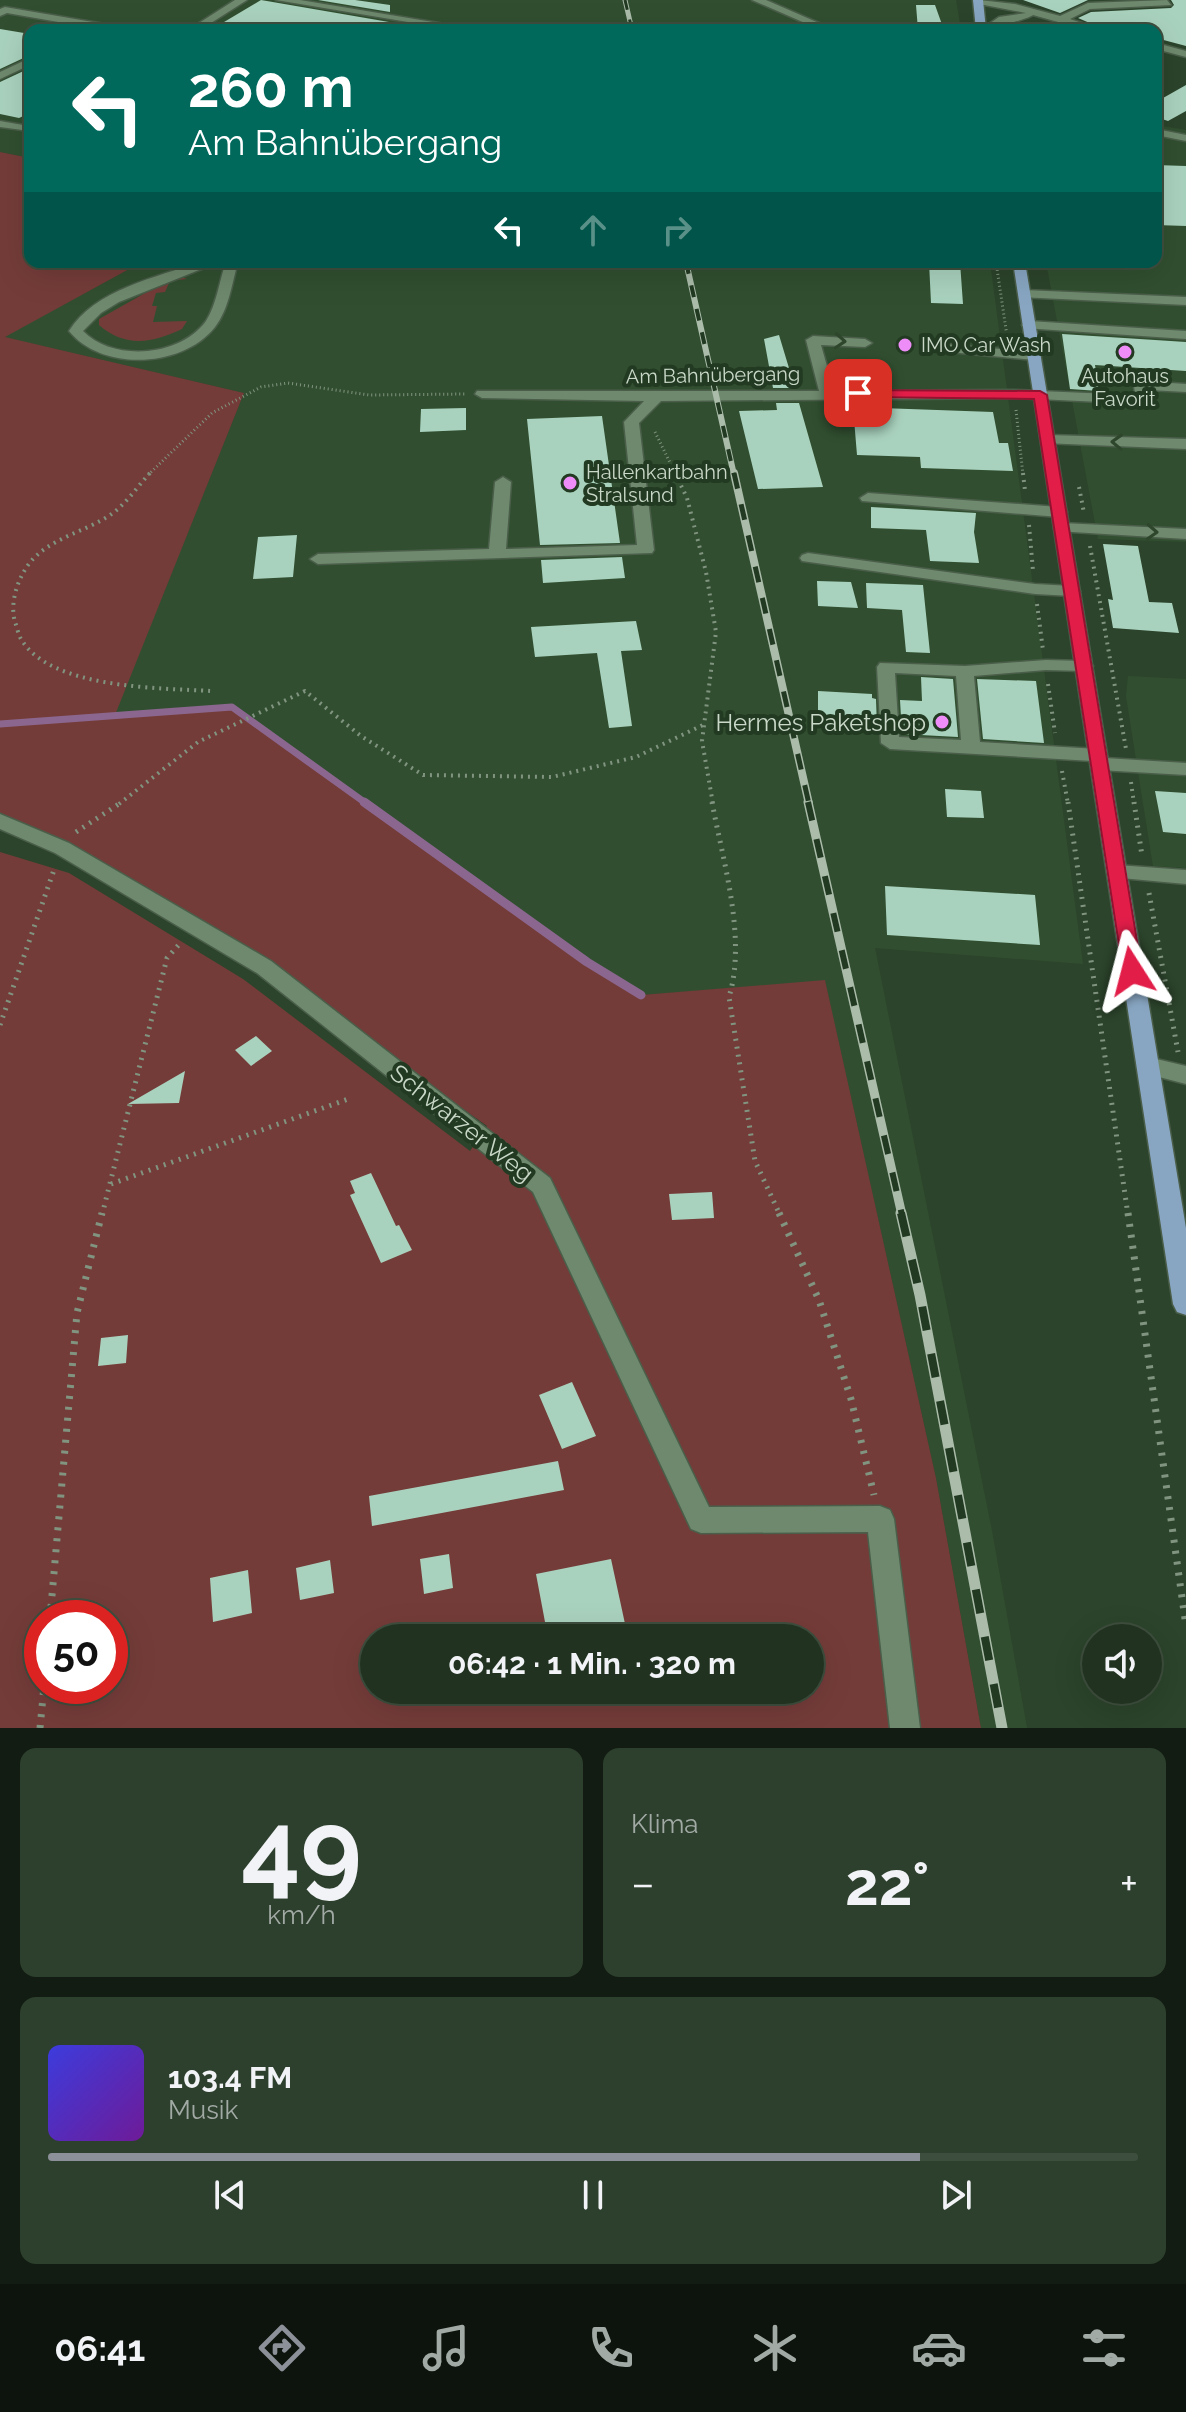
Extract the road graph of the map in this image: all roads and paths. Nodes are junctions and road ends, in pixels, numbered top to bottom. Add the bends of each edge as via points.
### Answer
1 (242, 0) edge
2 (281, 0) edge
3 (757, 0) edge
4 (979, 2) edge
5 (1167, 3) dead end
6 (6, 8) edge
7 (1060, 20) junction
8 (90, 24) edge
9 (203, 24) edge
10 (414, 24) edge
11 (815, 24) edge
12 (982, 24) edge
13 (992, 24) edge
14 (1075, 24) edge
15 (1162, 48) edge
16 (1186, 54) edge
17 (9, 57) dead end
18 (24, 60) edge
19 (24, 64) edge
20 (0, 76) edge
21 (0, 124) edge
22 (24, 129) edge
23 (1162, 133) edge
24 (1186, 138) edge
25 (197, 268) edge
26 (230, 268) edge
27 (997, 268) edge
28 (1020, 268) edge
29 (1024, 294) junction
30 (1186, 301) edge
31 (1029, 325) junction
32 (1186, 335) edge
33 (865, 343) dead end
34 (944, 348) dead end
35 (1009, 355) junction
36 (1034, 356) junction
37 (1186, 388) edge
38 (827, 393) junction
39 (482, 394) joint
40 (1014, 394) junction
41 (1040, 395) junction
42 (657, 397) junction
43 (1048, 440) junction
44 (1186, 444) edge
45 (503, 482) dead end
46 (1079, 485) dead end
47 (868, 498) dead end
48 (1027, 510) junction
49 (1060, 520) junction
50 (1087, 529) junction
51 (1186, 534) edge
52 (497, 554) junction
53 (808, 558) dead end
54 (318, 559) dead end
55 (1035, 589) junction
56 (1072, 591) junction
57 (1046, 665) junction
58 (1084, 666) junction
59 (965, 671) junction
60 (211, 691) dead end
61 (703, 725) junction
62 (971, 747) junction
63 (1058, 753) junction
64 (1099, 759) junction
65 (1129, 765) junction
66 (1186, 769) edge
67 (0, 821) edge
68 (62, 848) junction
69 (1117, 872) junction
70 (1145, 874) junction
71 (1186, 877) edge
72 (194, 926) junction
73 (0, 1025) edge
74 (1148, 1066) junction
75 (1184, 1074) edge
76 (351, 1098) dead end
77 (110, 1184) junction
78 (1181, 1244) edge
79 (1186, 1304) edge
80 (880, 1519) junction
81 (52, 1600) edge
82 (1186, 1626) edge
83 (42, 1704) edge
84 (40, 1728) edge
85 (905, 1728) edge

1 - 9 street
2 - 10 street
3 - 11 street
4 - 7 street
4 - 12 main road
5 - 7 street via 1088,6
6 - 8 street
7 - 13 street via 1014,16
7 - 14 street
15 - 16 street
17 - 18 street
19 - 20 street
21 - 22 street
23 - 24 street
25 - 26 street via 87,315 76,331 89,344 118,354 152,354 182,346 213,321
27 - 35 path
28 - 29 main road
29 - 30 street
29 - 31 main road
31 - 32 street
31 - 36 main road
38 -> 33 street via 813,340
34 - 35 street
35 - 36 street
36 - 41 main road
37 - 41 street, Am Bahnübergang via 1141,385 1143,400
38 - 40 street, Am Bahnübergang
38 - 42 street, Am Bahnübergang
39 - 42 street, Am Bahnübergang
39 - 60 path via 370,395 306,384 263,386 186,433 116,511 58,538 31,562 12,599 15,632 40,660 88,679
40 - 41 street, Am Bahnübergang
40 - 48 path
41 - 43 main road
42 - 52 street via 631,422 646,550
42 - 61 path via 654,431 687,498 716,632
44 -> 43 street
43 - 49 main road
45 - 52 street
46 - 50 path
47 - 48 street
48 - 49 street
48 - 55 path
49 - 50 street
49 - 56 main road
50 -> 51 street
50 - 65 path
52 - 54 street
53 - 55 street
55 - 56 street
55 - 57 path
56 - 58 main road
57 - 58 street
57 - 59 street
57 - 63 path
58 - 64 main road
59 - 62 street
59 - 62 street via 886,667 890,743
61 - 68 path via 636,757 552,777 423,775 361,736 305,691 198,742 106,814 73,833
61 - 80 path via 734,926 737,971 729,997 755,1161 819,1300 851,1399
62 - 63 street
63 - 64 street
63 - 82 path via 1079,865
64 - 65 street
64 - 69 main road
65 - 66 street
65 - 70 path
67 - 68 street, Schwarzer Weg
68 - 72 street, Schwarzer Weg
68 - 73 path
69 - 70 street
69 - 74 main road
70 - 71 street
70 - 75 path
72 - 77 path via 167,958
72 - 80 street, Schwarzer Weg via 264,967 542,1185 701,1520
74 - 75 street
74 - 78 main road
76 - 77 path
77 - 81 path via 77,1313
78 - 79 main road
80 - 85 street
83 - 84 path

